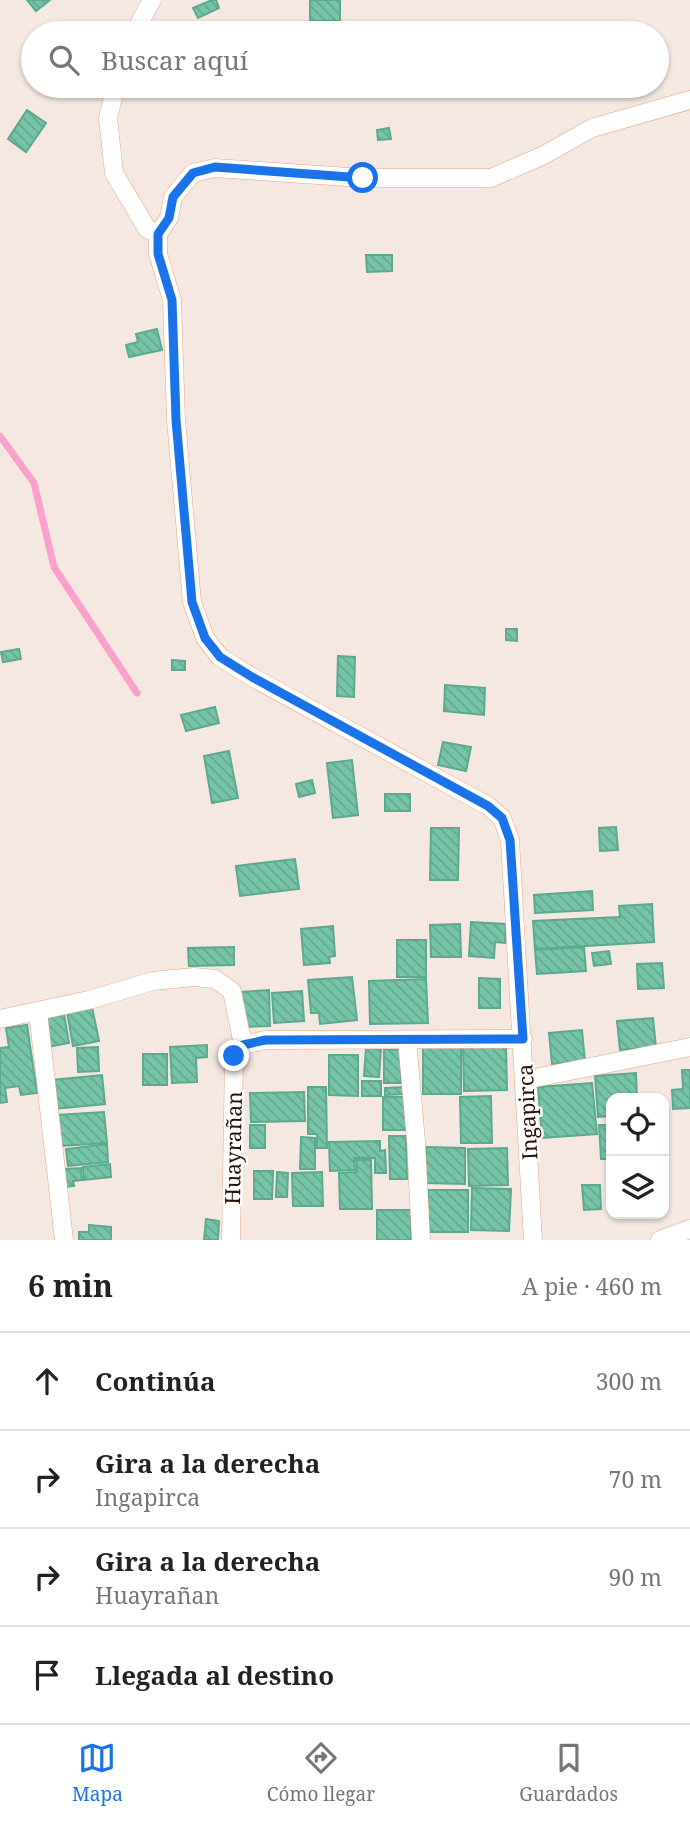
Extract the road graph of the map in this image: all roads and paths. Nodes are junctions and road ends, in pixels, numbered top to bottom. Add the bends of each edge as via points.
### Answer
1 (152, 0) edge
2 (141, 21) edge
3 (113, 98) edge
4 (690, 100) edge
5 (158, 234) junction
6 (38, 1012) junction
7 (0, 1018) edge
8 (523, 1039) junction
9 (407, 1040) junction
10 (243, 1045) junction
11 (690, 1047) edge
12 (525, 1080) junction
13 (690, 1229) edge
14 (64, 1240) edge
15 (231, 1240) edge
16 (421, 1240) edge
17 (533, 1240) edge
18 (660, 1240) edge

1 - 2 street
3 - 5 street via 108,118 114,173 147,229
4 - 5 street via 592,128 491,178 363,178 215,167 193,173 173,197 169,218
5 - 8 street, Ingapirca via 158,254 172,300 177,433 192,602 205,638 220,657 502,818 510,840
6 - 7 street
6 - 10 street via 153,981 215,979 232,991
6 - 14 street
8 - 9 street
8 - 12 street, Ingapirca
9 - 10 street via 265,1040
9 - 16 street
10 - 15 street, Huayrañan via 234,1056
11 - 12 street
12 - 17 street, Ingapirca
13 - 18 street

